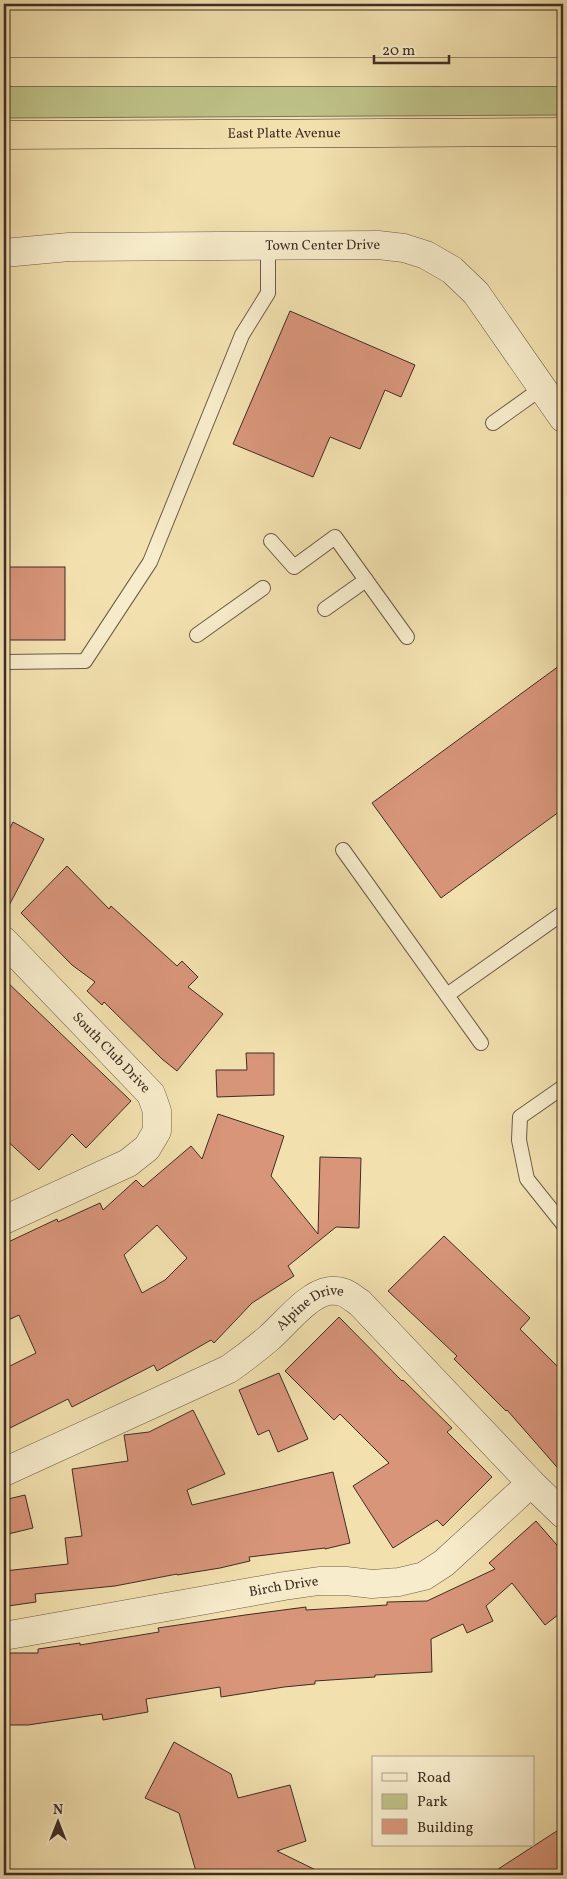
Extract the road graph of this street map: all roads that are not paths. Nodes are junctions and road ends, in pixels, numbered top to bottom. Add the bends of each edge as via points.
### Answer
1 (4, 72) edge
2 (563, 72) edge
3 (563, 132) edge
4 (4, 135) edge
5 (268, 246) junction
6 (4, 253) edge
7 (542, 388) junction
8 (563, 418) edge
9 (493, 424) dead end
10 (271, 541) dead end
11 (366, 580) junction
12 (263, 588) dead end
13 (325, 609) dead end
14 (197, 635) dead end
15 (407, 637) dead end
16 (4, 662) edge
17 (342, 850) dead end
18 (563, 913) edge
19 (4, 942) edge
20 (447, 995) junction
21 (481, 1043) dead end
22 (563, 1087) edge
23 (4, 1220) edge
24 (563, 1224) edge
25 (4, 1472) edge
26 (531, 1483) junction
27 (563, 1514) edge
28 (4, 1636) edge

1 - 2 highway
3 - 4 highway, East Platte Avenue
5 - 6 street, Town Center Drive via 69,247
5 - 7 street, Town Center Drive via 378,245 426,255 452,270 476,293
5 - 16 lane via 268,293 242,335 150,562 86,661
7 - 8 street, Town Center Drive
7 - 9 lane
10 - 11 lane via 294,567 335,537
11 - 13 lane
11 - 15 lane
12 - 14 lane
17 - 20 lane
18 - 20 lane
19 - 23 street, South Club Drive via 151,1094 157,1111 157,1131 147,1148 128,1163
20 - 21 lane
22 - 24 lane via 520,1117 519,1140 527,1179
25 - 26 street, Alpine Drive via 229,1369 311,1299 328,1291 344,1291 360,1303
26 - 27 street, Alpine Drive
26 - 28 street, Birch Drive via 444,1563 424,1576 372,1584 319,1582 284,1586

